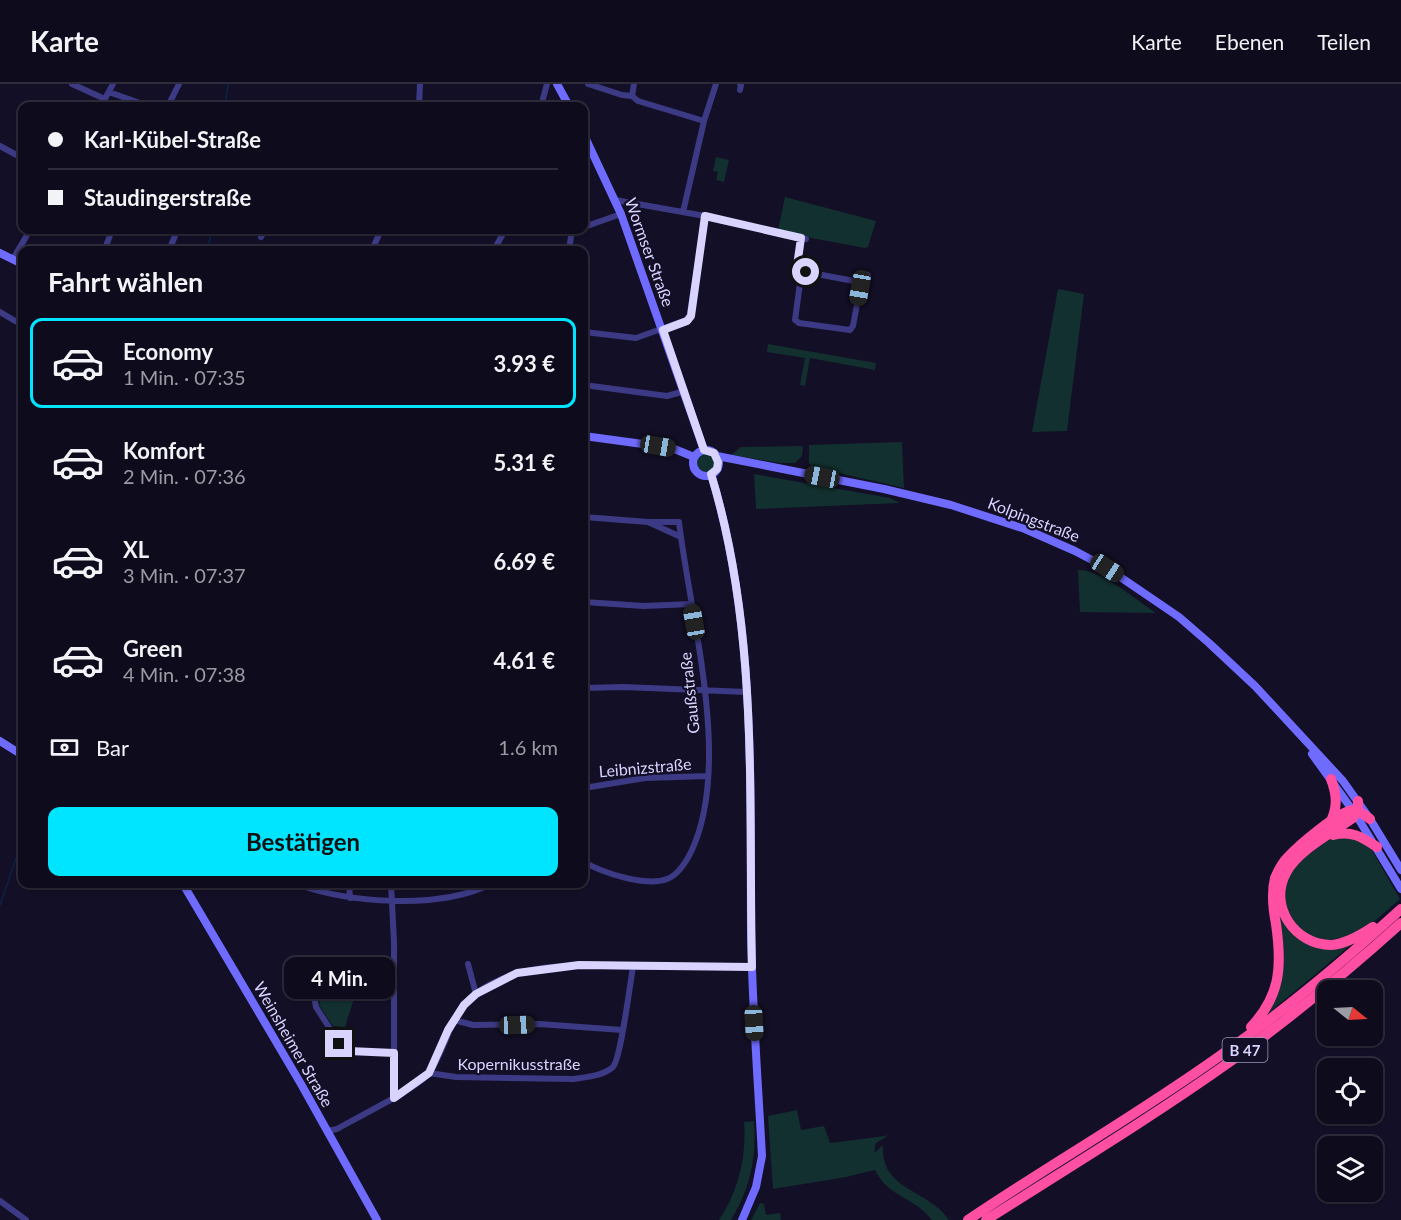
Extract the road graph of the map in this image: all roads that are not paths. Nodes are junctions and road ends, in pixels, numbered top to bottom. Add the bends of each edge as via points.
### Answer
1 (72, 84) edge
2 (113, 84) edge
3 (180, 84) edge
4 (420, 84) edge
5 (547, 84) edge
6 (557, 84) edge
7 (588, 84) edge
8 (634, 84) edge
9 (716, 84) edge
10 (109, 92) junction
11 (632, 96) junction
12 (105, 99) junction
13 (103, 102) edge
14 (137, 102) edge
15 (170, 102) edge
16 (418, 102) edge
17 (542, 102) edge
18 (567, 102) edge
19 (704, 121) junction
20 (588, 143) edge
21 (0, 146) edge
22 (18, 156) edge
23 (615, 200) junction
24 (683, 212) junction
25 (621, 214) junction
26 (705, 216) junction
27 (588, 226) edge
28 (263, 234) edge
29 (261, 237) dead end
30 (18, 250) edge
31 (0, 253) edge
32 (13, 259) junction
33 (18, 262) edge
34 (801, 275) junction
35 (868, 275) dead end
36 (859, 285) junction
37 (0, 312) edge
38 (18, 323) edge
39 (663, 330) junction
40 (588, 332) edge
41 (588, 386) edge
42 (685, 392) junction
43 (588, 437) edge
44 (704, 450) junction
45 (717, 456) junction
46 (694, 457) junction
47 (744, 462) junction
48 (714, 471) junction
49 (588, 517) edge
50 (648, 522) junction
51 (681, 537) junction
52 (588, 602) edge
53 (691, 604) junction
54 (588, 688) edge
55 (705, 691) junction
56 (747, 692) junction
57 (1292, 724) junction
58 (0, 741) edge
59 (18, 752) edge
60 (708, 776) junction
61 (1330, 779) junction
62 (588, 787) edge
63 (1356, 809) junction
64 (1370, 819) joint
65 (1329, 823) junction
66 (1329, 835) junction
67 (1377, 848) junction
68 (588, 864) edge
69 (1401, 870) edge
70 (185, 888) edge
71 (311, 888) edge
72 (349, 888) edge
73 (391, 888) edge
74 (480, 888) edge
75 (1401, 889) edge
76 (350, 898) junction
77 (392, 900) junction
78 (1401, 909) edge
79 (1401, 923) edge
80 (468, 964) dead end
81 (633, 967) junction
82 (752, 967) junction
83 (394, 987) junction
84 (476, 994) junction
85 (454, 1020) junction
86 (622, 1030) junction
87 (1227, 1051) junction
88 (394, 1053) junction
89 (429, 1073) junction
90 (394, 1098) junction
91 (327, 1131) junction
92 (0, 1201) edge
93 (26, 1220) edge
94 (377, 1220) edge
95 (742, 1220) edge
96 (968, 1220) edge
97 (986, 1220) edge

1 - 12 street
2 - 10 street
3 - 15 street
4 - 16 street
5 - 17 street
6 - 18 main road
7 - 11 street
8 - 11 street
9 - 19 street
10 - 12 street
10 - 14 street
11 - 19 street
12 - 13 street
19 - 24 street
20 - 23 main road, Wormser Straße
21 - 22 street
23 - 24 street
23 - 25 main road, Wormser Straße
24 - 26 street
25 - 27 street
25 - 39 main road, Wormser Straße
26 - 34 street via 804,238 797,266
26 - 39 street via 691,316
28 - 29 street
30 - 32 street
31 - 32 main road
32 - 33 main road
34 - 36 street via 806,272
34 - 36 street via 795,320 849,332
35 - 36 street
37 - 38 street
39 - 40 street via 636,338
39 - 42 main road, Wormser Straße
41 - 42 street via 667,396
42 - 44 main road, Wormser Straße
43 - 46 main road via 672,448
44 - 45 main road
44 - 46 main road
45 - 47 main road, Kolpingstraße
45 - 48 main road via 719,463
46 - 48 main road via 695,471 703,476
47 - 48 main road, Kolpingstraße via 726,464
47 - 57 main road, Kolpingstraße via 951,505 1076,551 1179,617
48 - 56 main road via 730,553
49 - 50 street
50 - 51 street
50 - 51 street via 680,522
51 - 53 street, Gaußstraße
52 - 53 street
53 - 55 street, Gaußstraße
54 - 55 street
55 - 56 street
55 - 60 street, Gaußstraße
56 - 82 main road
57 - 61 main road, Kolpingstraße
57 - 63 main road, Kolpingstraße via 1329,765
58 - 59 main road
60 - 62 street, Leibnizstraße via 645,778
60 - 68 street, Gaußstraße via 706,807 698,835 673,876 658,880 629,878
61 - 63 main road, Kolpingstraße
61 - 65 highway via 1336,804
63 - 64 highway
63 - 65 highway
63 - 66 highway
63 - 67 main road, Kolpingstraße
64 - 69 main road
65 - 87 highway via 1293,852 1277,873 1273,906 1280,955 1274,992 1261,1015
66 - 67 highway via 1351,833
66 - 78 highway via 1298,858 1283,880 1283,912 1297,933 1321,944 1340,944
67 - 75 main road, Kolpingstraße
70 - 91 main road, Weinsheimer Straße
71 - 76 street
72 - 76 street
73 - 77 street
74 - 77 street via 449,897
76 - 77 street
77 - 83 street
78 - 87 highway, B 47
79 - 97 highway, B 47 via 1292,1015 1230,1061
80 - 84 street
81 - 82 street
81 - 84 street via 579,965 517,973
81 - 86 street, Kopernikusstraße
82 - 95 main road via 762,1156 756,1187
83 - 88 street
83 - 88 street via 323,991 314,996 316,1007 343,1049
84 - 85 street
85 - 86 street via 473,1025 539,1024
85 - 89 street
86 - 89 street, Kopernikusstraße via 612,1068 592,1077 456,1077
87 - 96 highway, B 47
88 - 90 street
89 - 90 street
90 - 91 street
91 - 94 main road, Weinsheimer Straße
92 - 93 street

